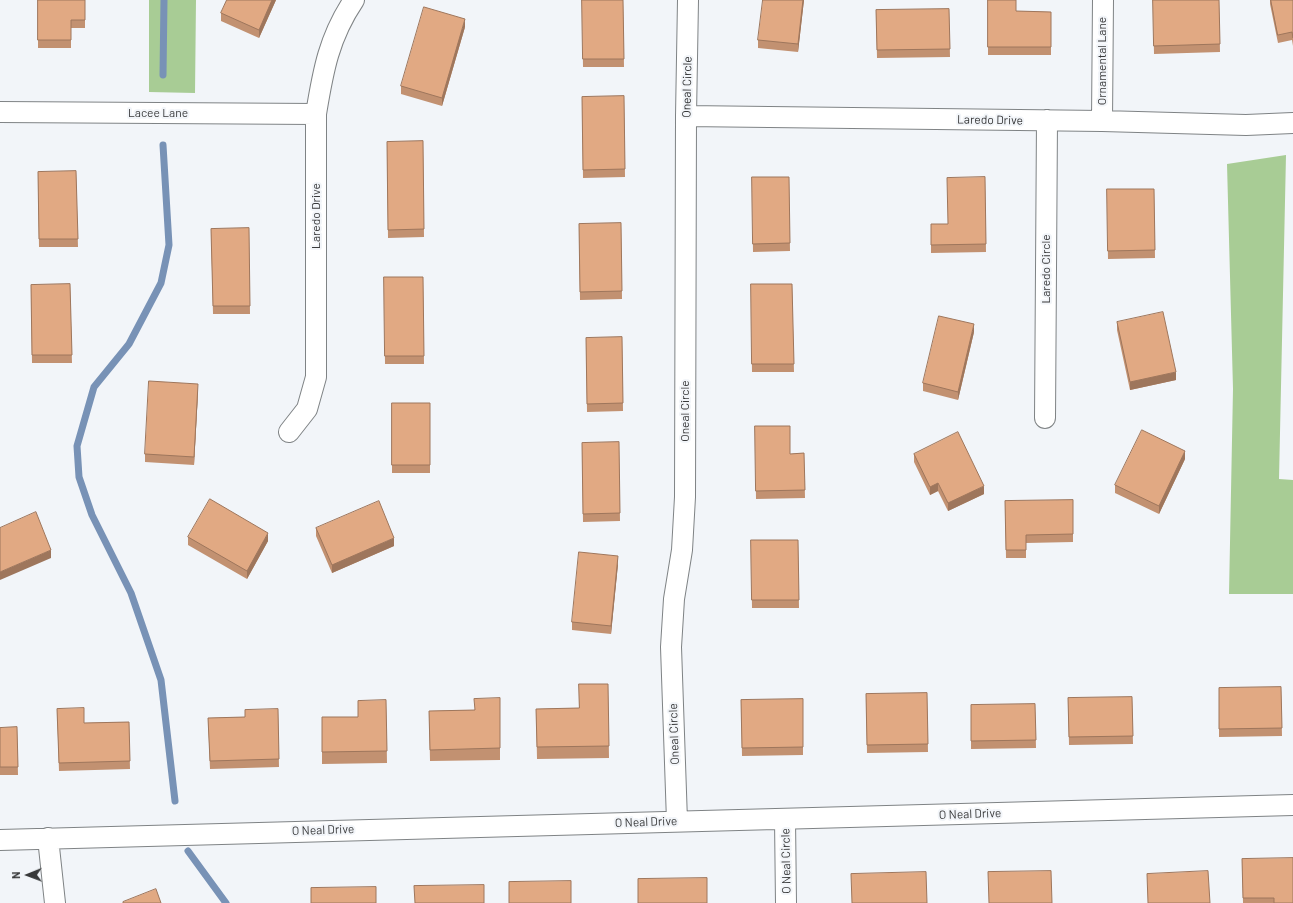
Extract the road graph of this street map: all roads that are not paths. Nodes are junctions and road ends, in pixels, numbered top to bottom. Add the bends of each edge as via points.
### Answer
1 (354, 0) edge
2 (688, 0) edge
3 (1103, 0) edge
4 (0, 112) edge
5 (316, 114) junction
6 (686, 116) junction
7 (1047, 120) junction
8 (1102, 121) junction
9 (1293, 122) edge
10 (1045, 418) dead end
11 (289, 432) dead end
12 (1293, 804) edge
13 (785, 819) junction
14 (677, 821) junction
15 (48, 838) junction
16 (0, 840) edge
17 (55, 903) edge
18 (786, 903) edge

1 - 5 street, Laredo Drive via 333,39 322,72
2 - 6 street, Oneal Circle
3 - 8 street, Ornamental Lane
4 - 5 street, Lacee Lane
5 - 11 street, Laredo Drive via 316,377 307,409
6 - 7 street, Laredo Drive
6 - 14 street, Oneal Circle via 685,497 682,550 670,647
7 - 8 street, Laredo Drive
7 - 10 street, Laredo Circle
8 - 9 street, Laredo Drive via 1246,125
12 - 13 street, O Neal Drive
13 - 14 street, O Neal Drive
13 - 18 street, O Neal Circle
14 - 15 street, O Neal Drive
15 - 16 street, O Neal Drive
15 - 17 street

